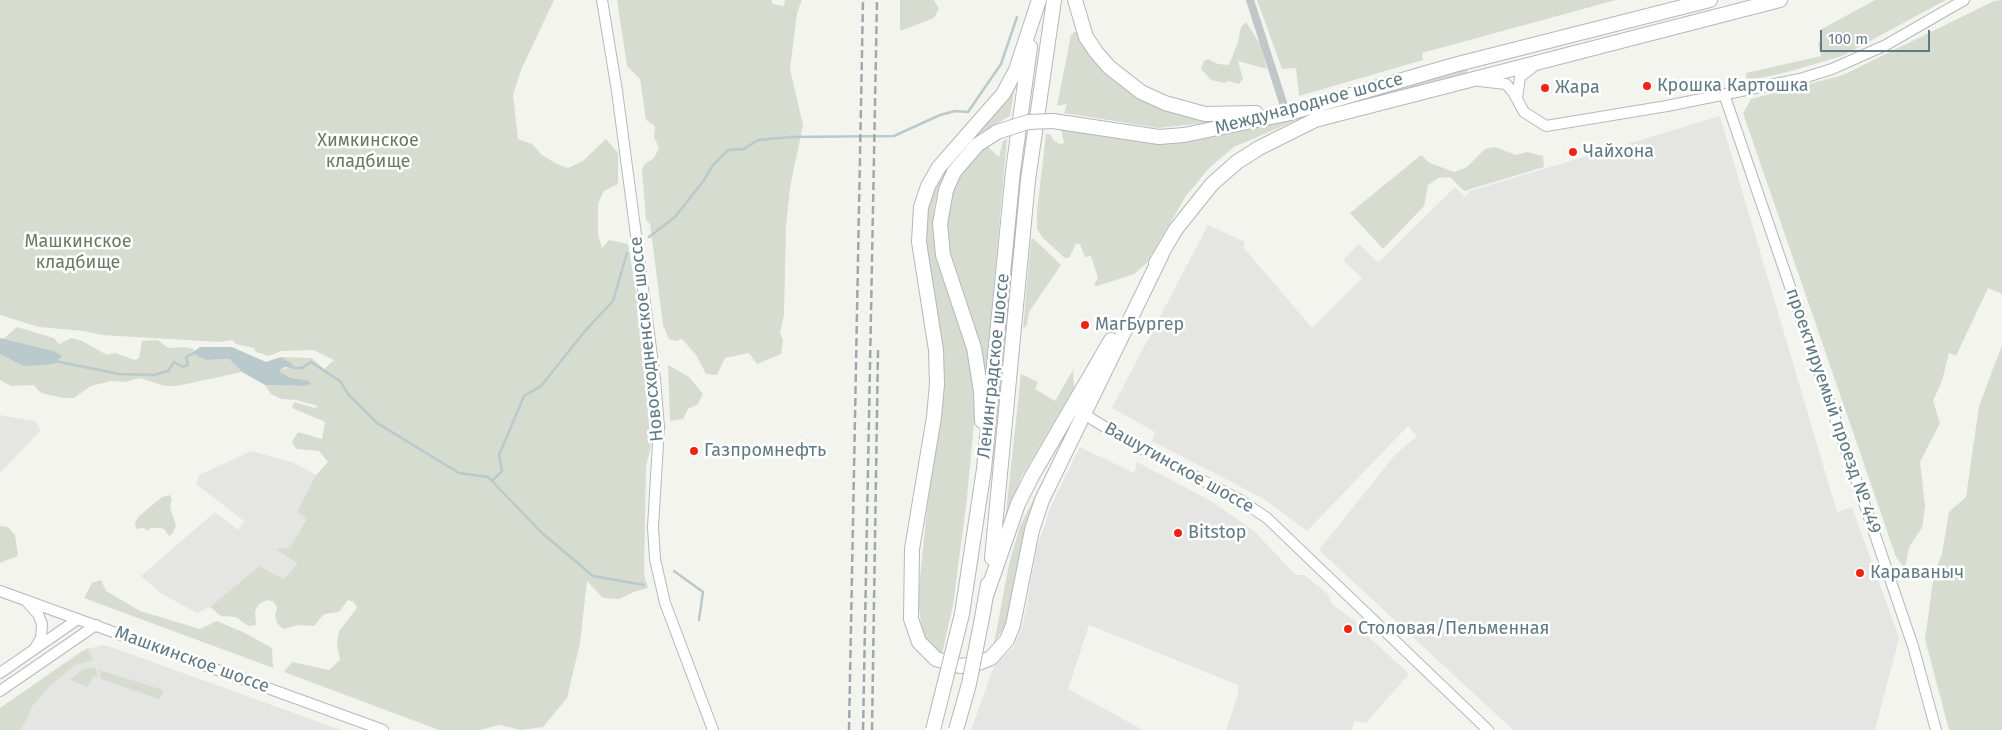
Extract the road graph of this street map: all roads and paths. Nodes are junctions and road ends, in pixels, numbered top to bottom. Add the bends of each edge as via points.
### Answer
1 (602, 0) edge
2 (1039, 0) edge
3 (1054, 0) edge
4 (1075, 0) edge
5 (1250, 0) edge
6 (1710, 0) edge
7 (1780, 0) edge
8 (1964, 0) edge
9 (1544, 61) junction
10 (1470, 80) junction
11 (1724, 94) junction
12 (1518, 102) junction
13 (1306, 108) junction
14 (1285, 109) junction
15 (1160, 256) junction
16 (1085, 415) junction
17 (978, 500) junction
18 (0, 591) edge
19 (987, 593) junction
20 (24, 600) junction
21 (78, 619) junction
22 (96, 625) junction
23 (32, 651) junction
24 (0, 673) edge
25 (0, 691) edge
26 (383, 730) edge
27 (713, 730) edge
28 (934, 730) edge
29 (956, 730) edge
30 (1488, 730) edge
31 (1936, 730) edge

1 - 27 street, Новосходненское шоссе via 648,312 658,407 653,527 655,559 665,603
2 - 16 highway via 1016,70 1003,94 939,168 921,207 919,242 936,350 937,384 912,549 911,619 919,642 936,659 960,666 976,664 991,658 1007,640 1042,500
2 - 17 highway, Ленинградское шоссе via 1013,171 986,449
3 - 19 highway, Ленинградское шоссе via 1028,180 1002,470
4 - 14 highway via 1086,37 1096,52 1110,68 1141,92 1164,103 1205,114 1232,115
5 - 14 street
6 - 13 highway, Международное шоссе via 1454,65
7 - 9 highway, Международное шоссе
8 - 11 street via 1858,59 1800,79
9 - 10 highway, Международное шоссе
9 - 12 street via 1520,77
10 - 12 street via 1506,84
10 - 15 highway, Международное шоссе via 1315,120 1275,139 1237,162 1212,184 1193,206
11 - 12 street via 1546,126 1524,112
11 - 31 street, проектируемый проезд № 449 via 1913,646
13 - 14 highway
13 - 17 highway, Международное шоссе, bridge via 1232,126 1159,137 1053,121 1028,122 998,132 977,145 954,172 946,190 940,224 943,255 974,348 981,392
15 - 16 highway
15 - 19 highway, Международное шоссе via 1032,476 1018,504
16 - 30 street, Вашутинское шоссе via 1267,518
17 - 28 highway, Ленинградское шоссе, bridge via 962,614
18 - 20 street, Машкинское шоссе
19 - 29 highway, Ленинградское шоссе, bridge via 969,684
20 - 21 street, Машкинское шоссе
20 - 23 street via 31,605 42,624 41,638
21 - 22 street, Машкинское шоссе
21 - 23 street
22 - 25 street
22 - 26 street, Машкинское шоссе
23 - 24 street

